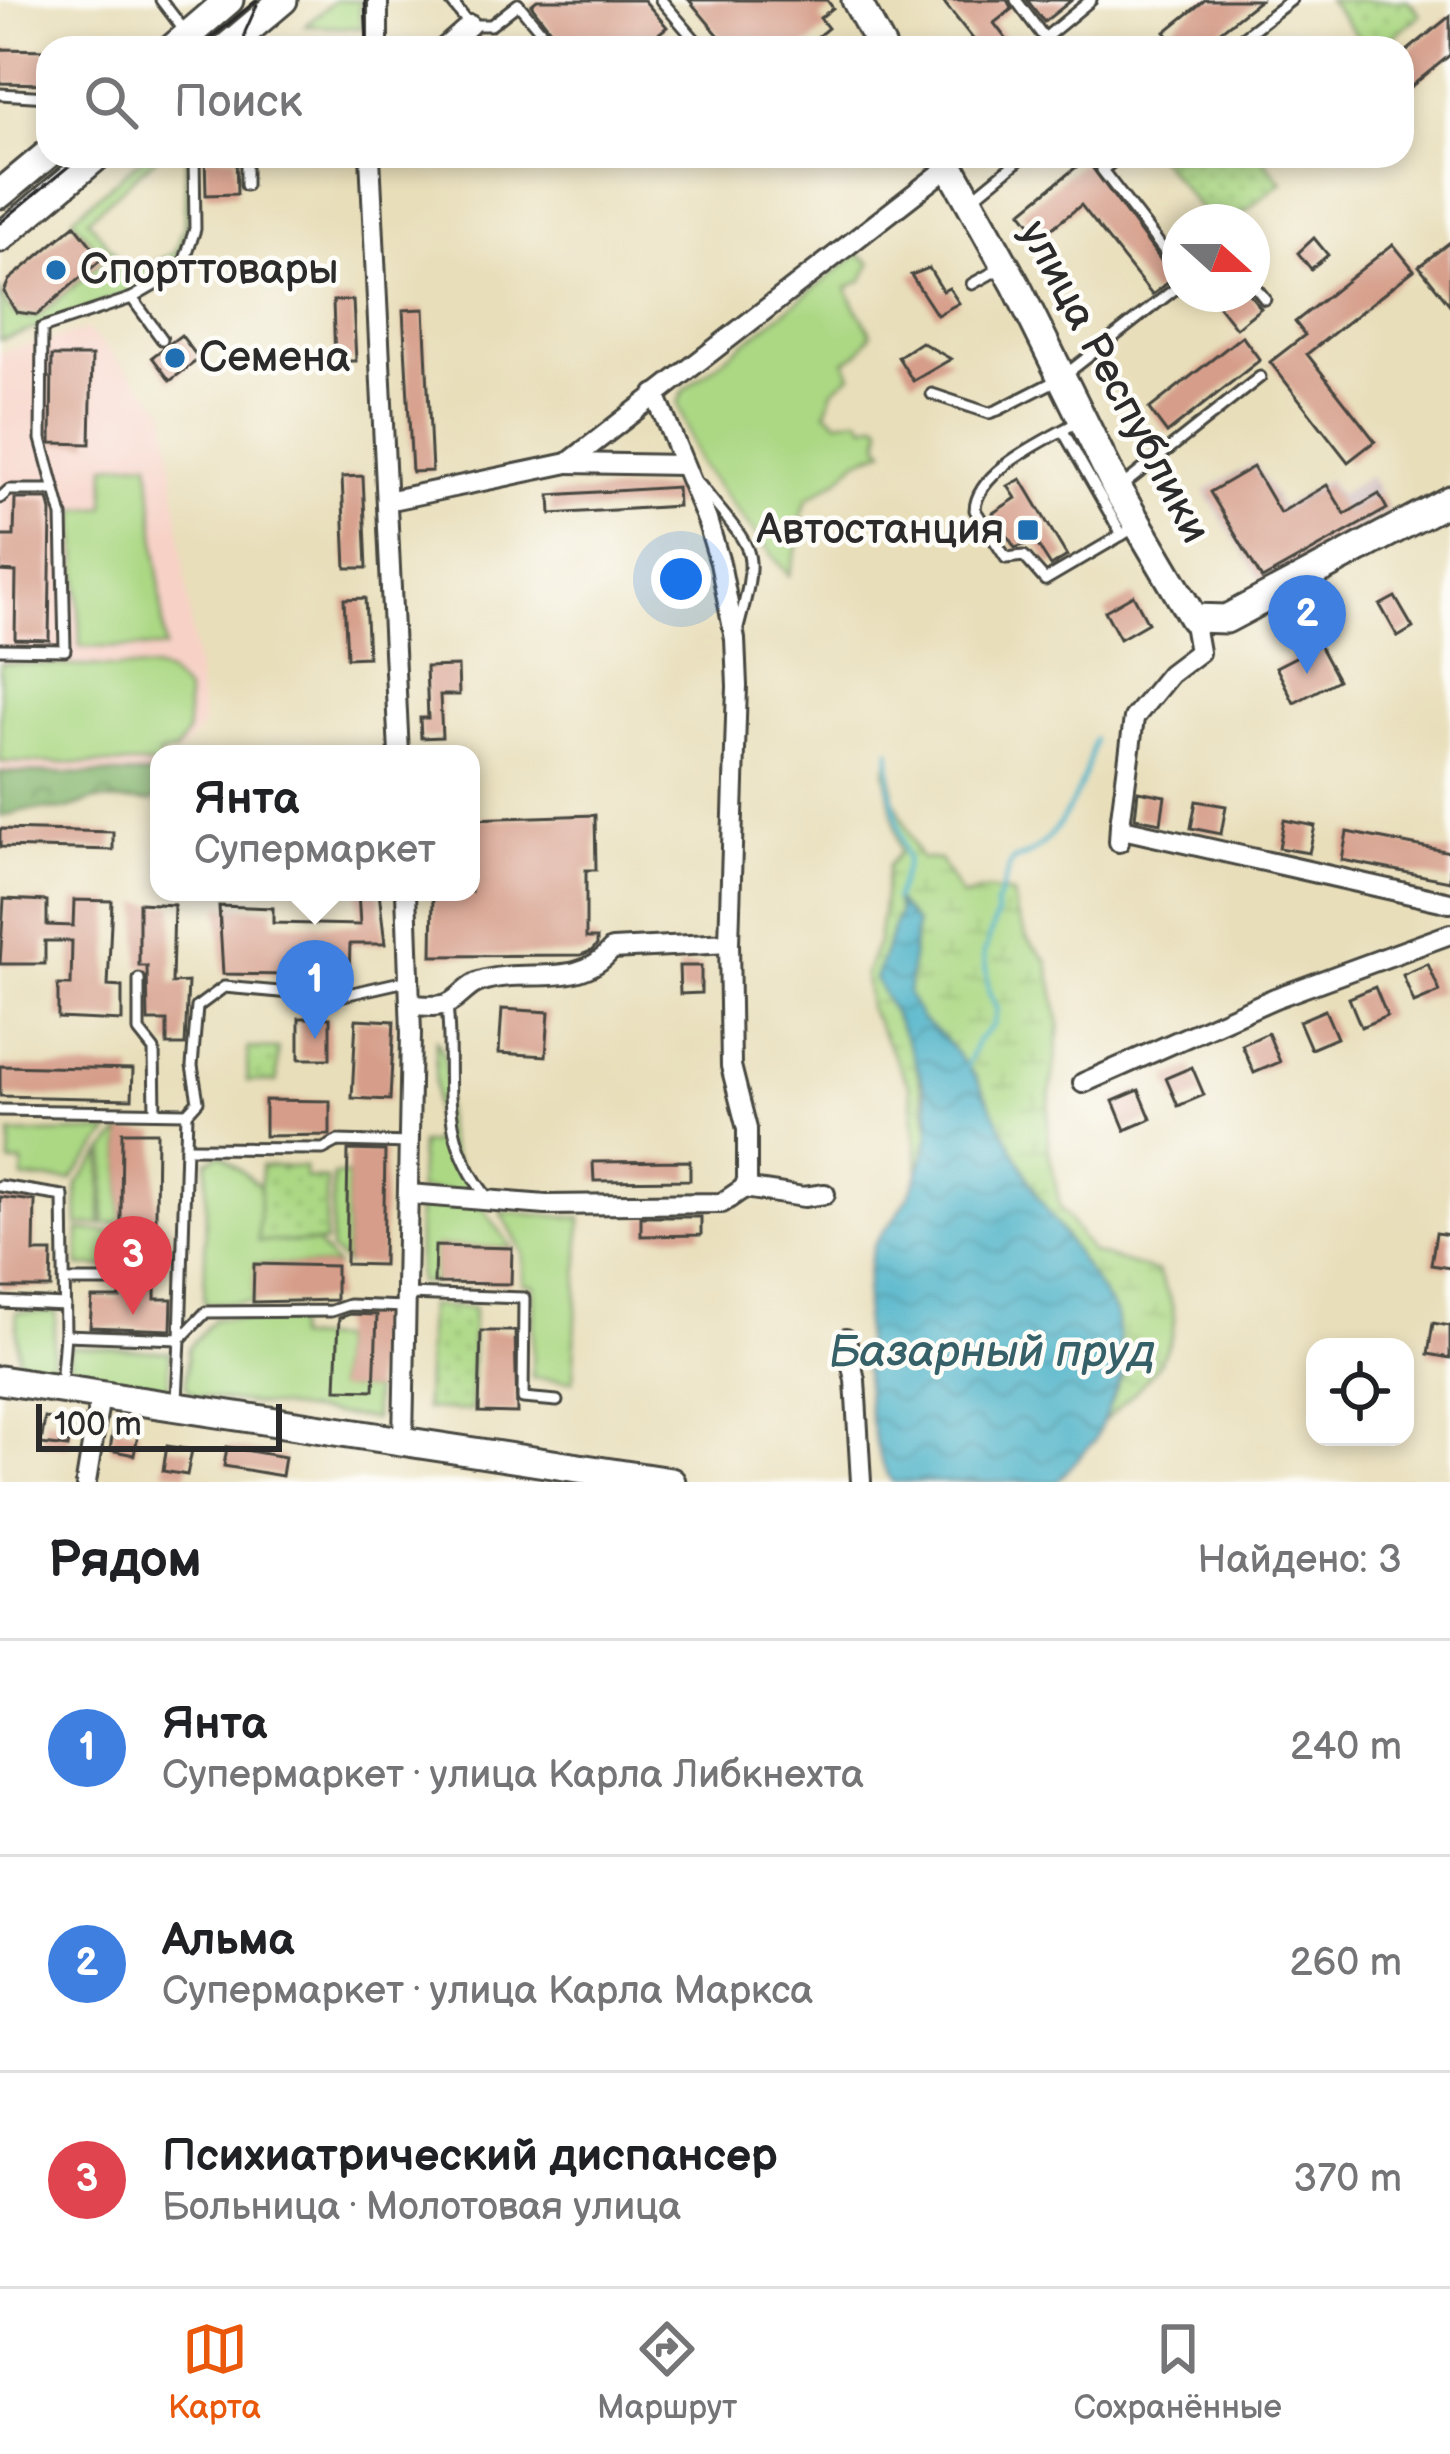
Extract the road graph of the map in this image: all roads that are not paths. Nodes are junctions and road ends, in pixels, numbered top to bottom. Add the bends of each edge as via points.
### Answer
1 (160, 0) edge
2 (229, 0) edge
3 (283, 0) edge
4 (378, 0) edge
5 (450, 0) edge
6 (661, 0) edge
7 (856, 0) edge
8 (1016, 0) edge
9 (1091, 0) edge
10 (1291, 0) edge
11 (516, 2) edge
12 (470, 25) junction
13 (177, 36) edge
14 (187, 36) edge
15 (240, 36) edge
16 (378, 36) edge
17 (458, 36) edge
18 (545, 36) edge
19 (692, 36) edge
20 (876, 36) edge
21 (1045, 36) edge
22 (1047, 36) edge
23 (1244, 36) edge
24 (0, 94) edge
25 (36, 96) edge
26 (36, 164) edge
27 (83, 168) edge
28 (194, 168) edge
29 (246, 168) edge
30 (370, 168) edge
31 (938, 168) edge
32 (951, 168) edge
33 (1009, 168) edge
34 (1105, 168) edge
35 (246, 185) dead end
36 (0, 194) edge
37 (970, 200) junction
38 (0, 238) edge
39 (1162, 248) edge
40 (1005, 265) junction
41 (972, 284) dead end
42 (132, 298) junction
43 (1162, 299) edge
44 (162, 339) dead end
45 (1260, 377) dead end
46 (1061, 378) junction
47 (655, 394) junction
48 (932, 394) dead end
49 (1072, 426) junction
50 (568, 463) junction
51 (683, 465) junction
52 (1118, 489) junction
53 (55, 490) junction
54 (0, 498) edge
55 (1450, 500) edge
56 (387, 501) junction
57 (1130, 530) junction
58 (1193, 618) junction
59 (735, 640) junction
60 (0, 649) edge
61 (399, 745) edge
62 (406, 901) edge
63 (1450, 903) edge
64 (1450, 934) edge
65 (729, 943) junction
66 (139, 980) dead end
67 (410, 980) junction
68 (411, 1005) junction
69 (447, 1005) junction
70 (1083, 1083) dead end
71 (0, 1110) edge
72 (154, 1112) junction
73 (187, 1113) junction
74 (410, 1143) junction
75 (186, 1148) junction
76 (0, 1186) edge
77 (744, 1187) junction
78 (409, 1194) junction
79 (825, 1194) dead end
80 (488, 1198) junction
81 (64, 1281) junction
82 (112, 1281) dead end
83 (406, 1300) junction
84 (0, 1302) edge
85 (65, 1305) junction
86 (65, 1335) junction
87 (180, 1339) junction
88 (846, 1340) dead end
89 (0, 1380) edge
90 (61, 1390) junction
91 (100, 1396) junction
92 (556, 1401) dead end
93 (177, 1406) junction
94 (403, 1442) junction
95 (627, 1479) edge
96 (86, 1482) edge
97 (671, 1482) edge
98 (861, 1482) edge

1 - 13 lane
2 - 14 street
3 - 15 street
4 - 16 street
5 - 12 lane
6 - 19 lane
7 - 20 street
8 - 21 lane
9 - 22 lane
10 - 23 lane
11 - 12 lane via 491,25
11 - 18 lane
12 - 17 street
24 - 25 lane
26 - 36 street
27 - 38 street
28 - 42 lane via 195,230 182,269
29 - 35 lane
30 - 56 street
31 - 47 street
32 - 37 street, улица Республики
33 - 37 lane
34 - 39 lane
37 - 40 street, улица Республики
40 - 41 lane
40 - 46 street, улица Республики
42 - 44 lane
42 - 53 lane via 42,328 41,439
43 - 46 lane
45 - 52 lane
46 - 48 lane via 988,413
46 - 49 street, улица Республики
47 - 50 street
47 - 51 street
49 - 52 street, улица Республики
49 - 57 lane
49 - 57 lane via 994,473 975,511 999,552 1024,556 1045,580
50 - 51 street
50 - 56 street
51 - 59 street via 720,563
51 - 59 lane via 751,550 754,569
52 - 57 street, улица Республики
53 - 54 lane via 9,490
53 - 60 lane via 65,650
55 - 58 street via 1226,619
56 - 61 street
57 - 58 street, улица Республики
58 - 63 street via 1199,652 1134,718 1120,833
59 - 65 street
62 - 67 street
64 - 70 street via 1275,998
65 - 69 street via 612,949 567,977 478,982
65 - 77 street via 731,1066 747,1129
66 - 72 lane via 139,1031 154,1050
67 - 68 street
67 - 73 lane via 335,997 224,987 197,1006 198,1101
68 - 69 street
68 - 74 street
69 - 80 lane via 452,1128 461,1159
71 - 72 lane
72 - 73 lane
73 - 75 lane
74 - 75 lane
74 - 78 street
75 - 87 lane
76 - 81 lane via 63,1196
77 - 79 street
77 - 80 street via 722,1203
78 - 80 street
78 - 83 street
81 - 82 lane
81 - 85 lane
83 - 87 lane via 206,1312
83 - 92 lane via 524,1298 524,1398
83 - 94 street
84 - 85 lane
85 - 86 lane
86 - 87 lane
86 - 90 lane
87 - 93 lane
88 - 98 street
89 - 90 street
90 - 91 street
91 - 93 street
91 - 96 street
93 - 94 street
94 - 95 street
95 - 97 street

